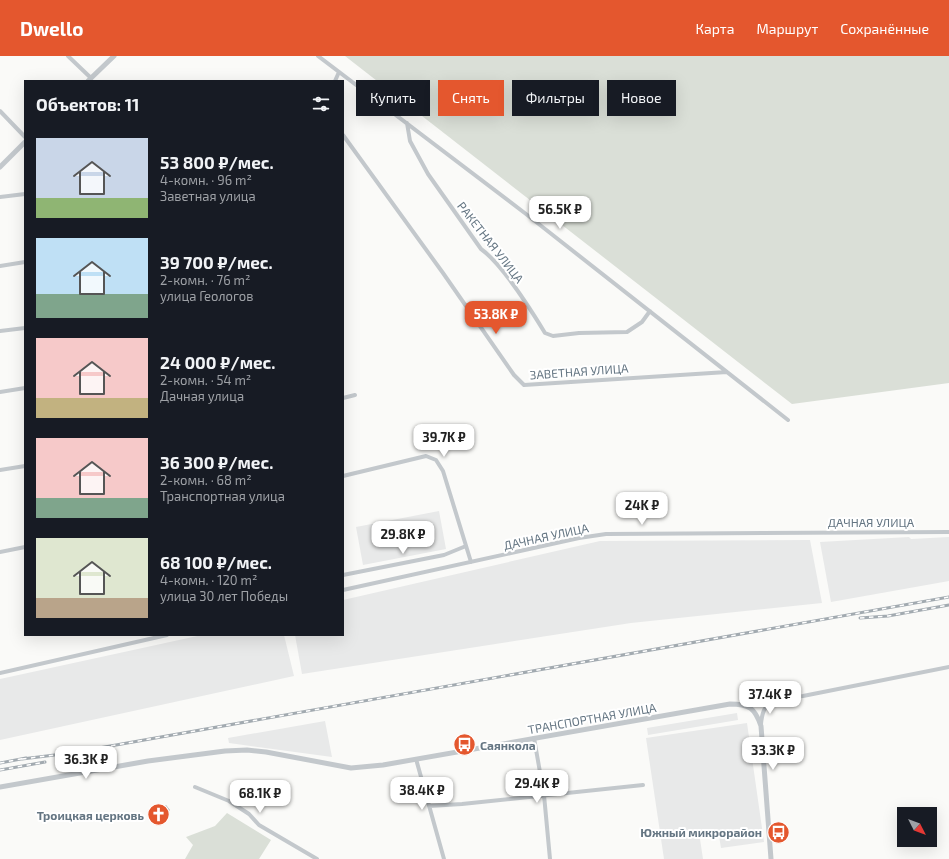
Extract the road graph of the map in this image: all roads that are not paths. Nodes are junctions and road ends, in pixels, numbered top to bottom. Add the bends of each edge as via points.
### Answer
1 (68, 56) edge
2 (114, 56) edge
3 (318, 56) edge
4 (339, 72) junction
5 (89, 80) edge
6 (335, 80) edge
7 (0, 111) edge
8 (407, 123) junction
9 (24, 136) edge
10 (344, 136) edge
11 (24, 143) edge
12 (0, 167) edge
13 (24, 194) edge
14 (0, 197) edge
15 (24, 262) edge
16 (0, 266) edge
17 (650, 311) junction
18 (24, 328) edge
19 (0, 331) edge
20 (727, 372) junction
21 (24, 388) edge
22 (0, 392) edge
23 (355, 395) dead end
24 (344, 398) edge
25 (788, 420) dead end
26 (24, 466) edge
27 (0, 470) edge
28 (344, 476) edge
29 (949, 532) edge
30 (24, 546) edge
31 (466, 546) junction
32 (0, 552) edge
33 (471, 562) junction
34 (344, 575) edge
35 (344, 590) edge
36 (163, 636) edge
37 (949, 667) edge
38 (0, 673) edge
39 (771, 700) junction
40 (740, 704) junction
41 (761, 726) junction
42 (534, 738) junction
43 (416, 759) junction
44 (643, 785) dead end
45 (0, 787) edge
46 (195, 787) dead end
47 (544, 795) junction
48 (429, 806) junction
49 (317, 859) edge
50 (444, 859) edge
51 (550, 859) edge
52 (772, 859) edge

1 - 5 street
2 - 5 street
3 - 4 street
4 - 6 street
4 - 8 street
7 - 9 street
8 - 17 street
8 - 17 street, РАКЕТНАЯ УЛИЦА via 410,142 428,174 481,249 500,268 545,333 553,336 627,332 642,322
10 - 20 street, ЗАВЕТНАЯ УЛИЦА via 514,376 524,385
11 - 12 street
13 - 14 street
15 - 16 street
17 - 20 street
18 - 19 street
20 - 25 street
21 - 22 street
23 - 24 street
26 - 27 street
28 - 31 street via 426,456 436,460 443,471
29 - 33 street, ДАЧНАЯ УЛИЦА via 606,534
30 - 32 street
31 - 33 street
31 - 34 street via 444,555
33 - 35 street, ДАЧНАЯ УЛИЦА
36 - 38 street
37 - 39 street, ТРАНСПОРТНАЯ УЛИЦА
39 - 40 street, ТРАНСПОРТНАЯ УЛИЦА
39 - 41 street via 762,712
40 - 41 street via 753,710
40 - 42 street, ТРАНСПОРТНАЯ УЛИЦА
41 - 52 street
42 - 43 street, ТРАНСПОРТНАЯ УЛИЦА
42 - 47 street
43 - 45 street, ТРАНСПОРТНАЯ УЛИЦА via 351,768 266,752 225,751 148,761
43 - 48 street
44 - 47 street
46 - 49 street via 229,801 250,814 259,825
47 - 48 street
47 - 51 street
48 - 50 street

